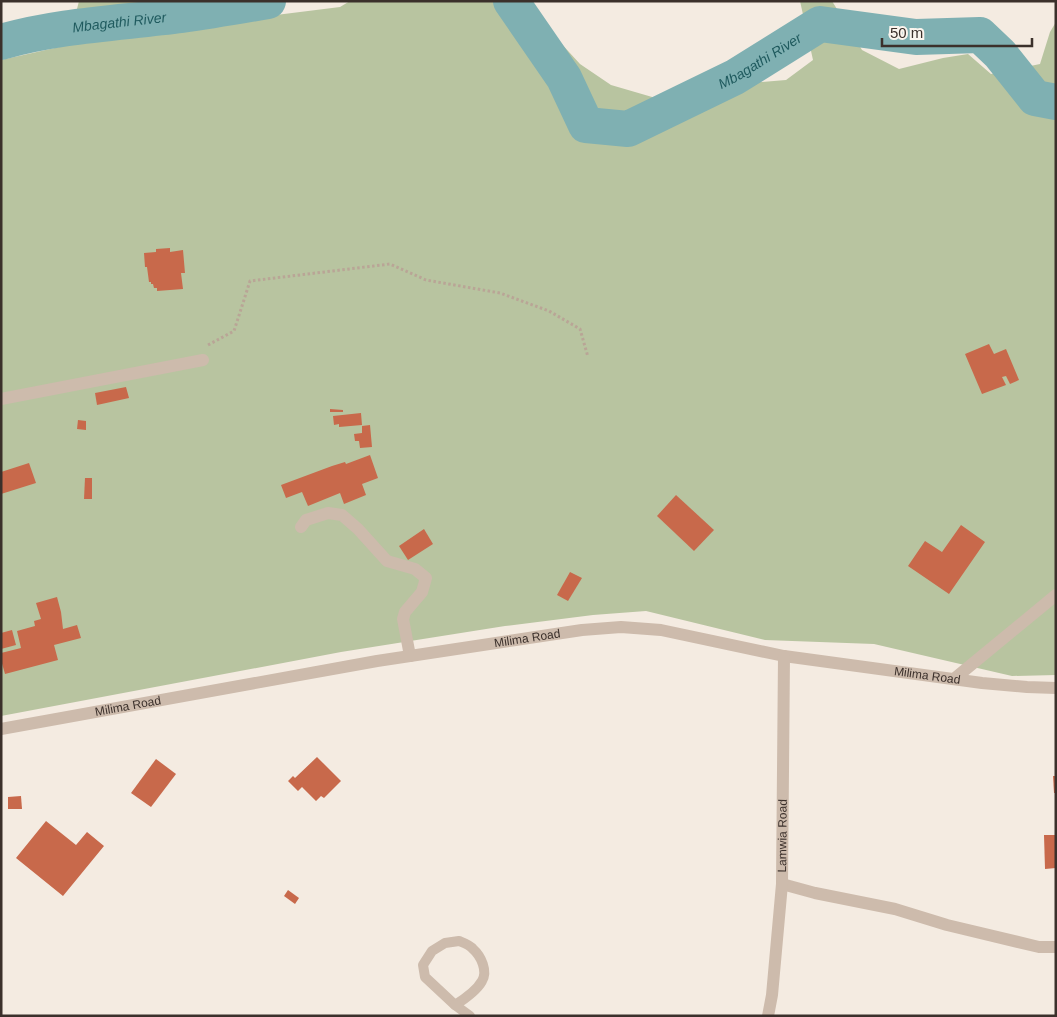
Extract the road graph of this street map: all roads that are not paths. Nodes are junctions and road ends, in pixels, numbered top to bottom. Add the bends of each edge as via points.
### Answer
1 (203, 360) road end
2 (1, 400) edge
3 (301, 527) dead end
4 (1056, 595) edge
5 (410, 656) junction
6 (784, 656) junction
7 (954, 679) junction
8 (1056, 688) edge
9 (1, 730) edge
10 (782, 884) junction
11 (1056, 947) edge
12 (455, 1004) junction
13 (470, 1016) edge
14 (768, 1016) edge

1 - 2 street
3 - 5 street via 306,520 328,513 342,516 387,561 415,569 426,578 422,592 403,619
4 - 7 street
5 - 6 street, Milima Road via 621,627 661,630
5 - 9 street, Milima Road
6 - 7 street, Milima Road
6 - 10 street, Lamwia Road
7 - 8 street, Milima Road
10 - 11 street via 895,909 1039,947
10 - 14 street, Lamwia Road
12 - 12 lane via 465,999 483,980 484,970 480,956 472,947 459,941 445,943 432,951 423,965 425,977
12 - 13 lane

